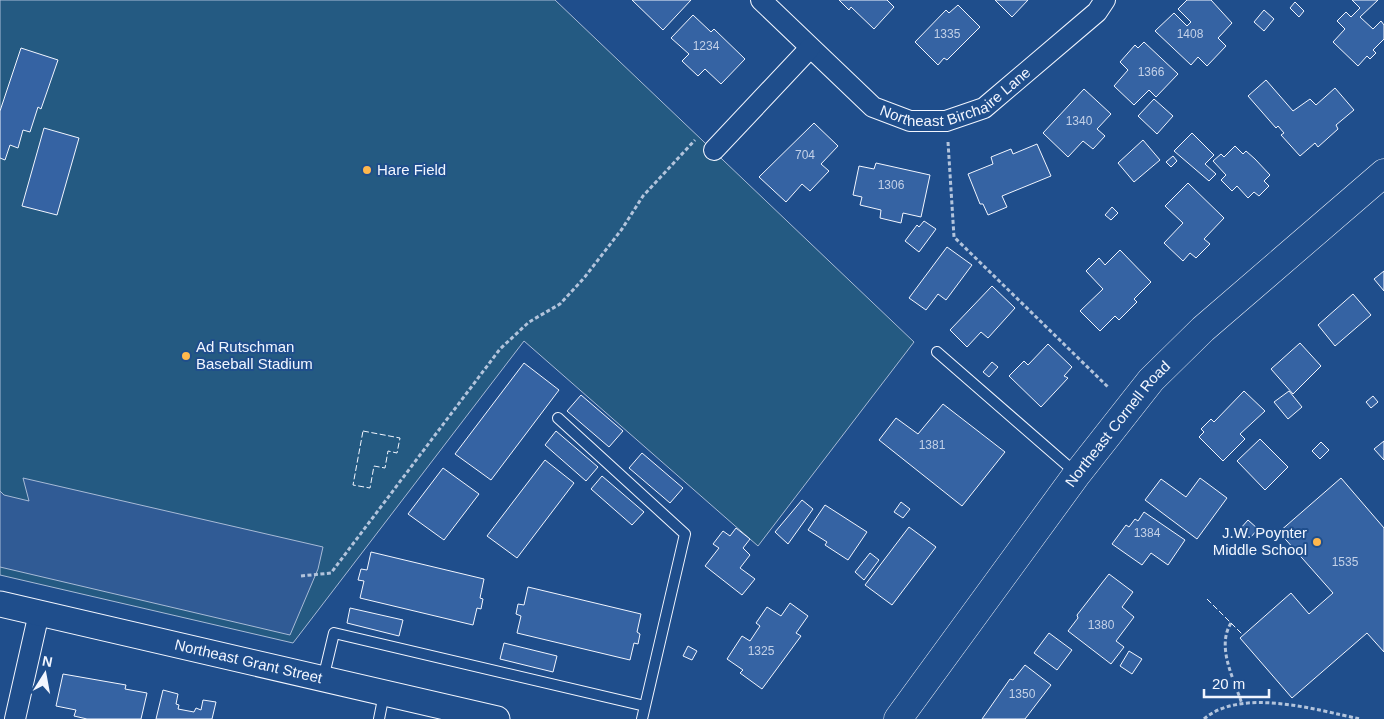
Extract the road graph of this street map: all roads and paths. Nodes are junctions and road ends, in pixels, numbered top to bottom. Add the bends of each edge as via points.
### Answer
1 (761, 0) edge
2 (1104, 0) edge
3 (810, 48) junction
4 (946, 121) junction
5 (696, 138) dead end
6 (714, 150) dead end
7 (1384, 173) edge
8 (937, 352) dead end
9 (1109, 388) dead end
10 (558, 418) dead end
11 (1077, 474) junction
12 (300, 576) dead end
13 (0, 604) edge
14 (39, 613) junction
15 (1231, 623) dead end
16 (323, 679) junction
17 (384, 693) junction
18 (1242, 704) junction
19 (646, 706) junction
20 (15, 719) edge
21 (379, 719) edge
22 (497, 719) edge
23 (642, 719) edge
24 (898, 719) edge
25 (1204, 719) edge
26 (1360, 719) edge

1 - 3 street, Northeast Birchaire Lane
2 - 4 street, Northeast Birchaire Lane via 1097,12 984,108
3 - 4 street, Northeast Birchaire Lane via 873,107 910,121
3 - 6 street
4 - 9 path via 954,237
5 - 12 path via 643,196 622,229 578,285 560,304 529,322 500,349 331,573
7 - 11 highway, Northeast Cornell Road via 1172,358 1128,407
8 - 11 lane
10 - 19 lane via 684,534
11 - 24 highway, Northeast Cornell Road
13 - 14 street, Northeast Grant Street
14 - 16 street, Northeast Grant Street
14 - 20 street
15 - 18 path via 1224,636 1224,646
16 - 17 street, Northeast Grant Street
16 - 19 lane via 334,633
17 - 21 lane
17 - 22 street, Northeast Grant Street
18 - 25 path
18 - 26 path via 1251,701 1294,706
19 - 23 lane

